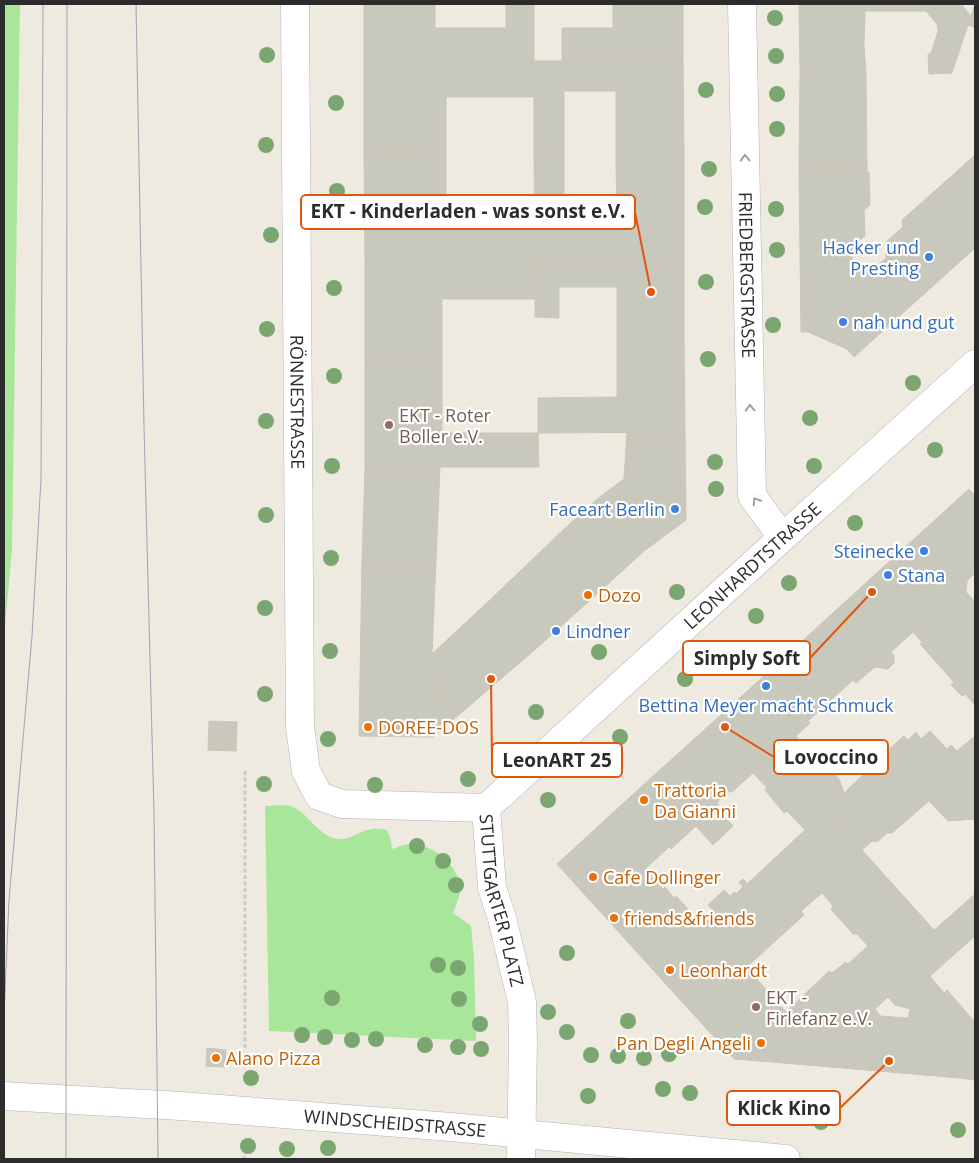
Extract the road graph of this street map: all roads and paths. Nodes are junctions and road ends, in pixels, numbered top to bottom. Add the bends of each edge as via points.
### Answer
1 (295, 4) edge
2 (742, 4) edge
3 (975, 364) edge
4 (782, 537) junction
5 (246, 770) dead end
6 (319, 796) joint
7 (486, 808) junction
8 (245, 1048) dead end
9 (4, 1096) edge
10 (521, 1147) edge
11 (786, 1159) edge

1 - 6 street, RÖNNESTRASSE via 300,727 306,770
4 -> 2 street, FRIEDBERGSTRASSE via 752,496
3 - 4 street, LEONHARDTSTRASSE
4 - 7 street, LEONHARDTSTRASSE
5 - 8 path
6 - 7 street, STUTTGARTER PLATZ via 342,804
7 - 10 street, STUTTGARTER PLATZ via 492,888 522,1002
9 - 10 street, WINDSCHEIDSTRASSE via 181,1106
10 - 11 street, WINDSCHEIDSTRASSE

